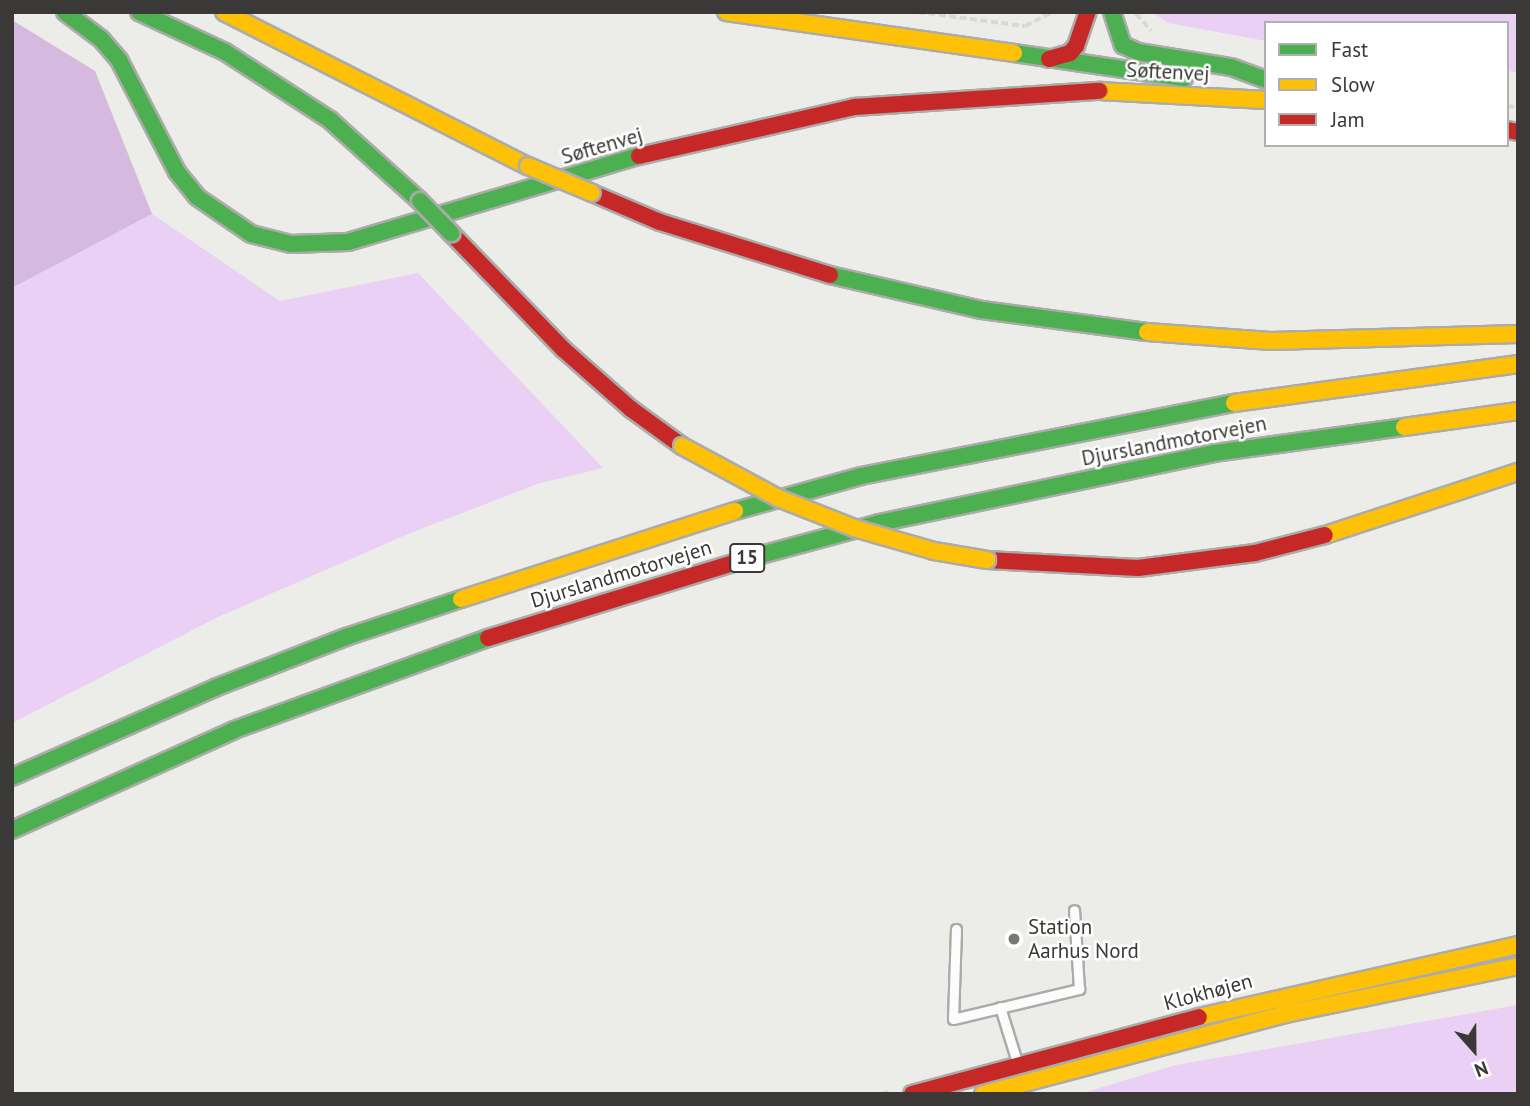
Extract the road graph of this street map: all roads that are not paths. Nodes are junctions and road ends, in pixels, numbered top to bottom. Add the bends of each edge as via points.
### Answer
1 (65, 12) edge
2 (139, 12) edge
3 (224, 12) edge
4 (726, 12) edge
5 (1088, 12) edge
6 (1112, 12) edge
7 (1049, 59) junction
8 (1264, 79) edge
9 (1264, 90) edge
10 (1264, 100) edge
11 (1518, 334) edge
12 (1518, 364) edge
13 (1518, 411) edge
14 (1518, 472) edge
15 (12, 777) edge
16 (12, 830) edge
17 (1074, 910) dead end
18 (956, 929) dead end
19 (1518, 945) edge
20 (1518, 965) edge
21 (1000, 1007) junction
22 (1017, 1064) junction
23 (912, 1094) edge
24 (983, 1094) edge

1 - 10 main road, Søftenvej via 101,39 119,60 177,172 197,197 251,234 291,244 348,242 643,155 855,107 1052,91
2 - 14 main road, bridge via 225,52 330,120 419,201 563,349 631,409 682,446 778,498 844,524 934,551 988,560 1072,568 1138,568 1255,553 1334,533
3 - 11 main road, bridge via 528,166 660,222 807,270 982,310 1074,325 1271,341
4 - 7 main road, Søftenvej
5 - 7 main road via 1076,46 1070,53
6 - 8 main road via 1123,45 1138,52 1231,67
7 - 9 main road, Søftenvej
12 - 15 main road, Djurslandmotorvejen / 15 via 1217,405 861,476 625,545 345,637 217,687
13 - 16 main road, Djurslandmotorvejen / 15 via 1214,453 879,523 729,562 510,630 234,730
17 - 21 lane via 1079,989
18 - 21 lane via 953,1019
19 - 22 main road, Klokhøjen via 1280,995
20 - 24 main road, Klokhøjen via 1285,1014
21 - 22 lane
22 - 23 main road, Klokhøjen

